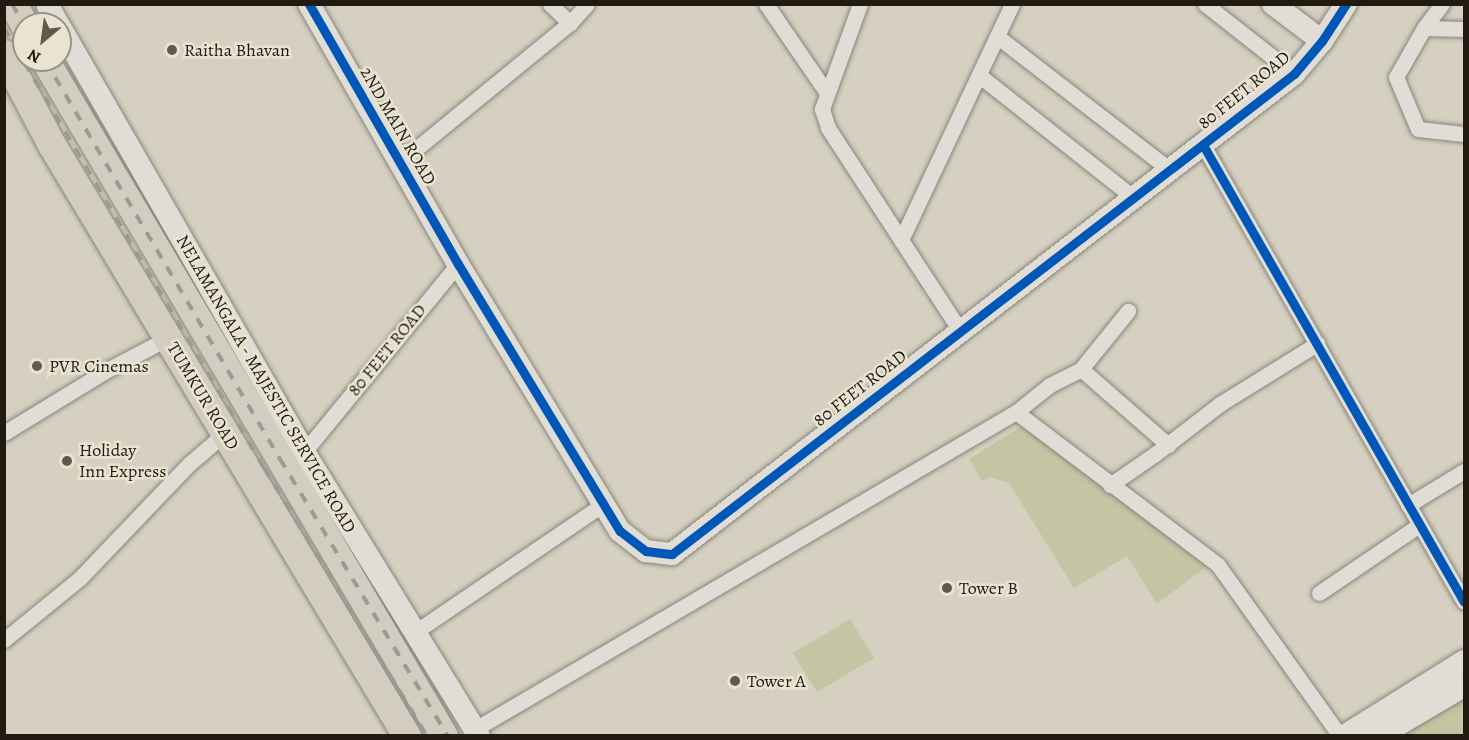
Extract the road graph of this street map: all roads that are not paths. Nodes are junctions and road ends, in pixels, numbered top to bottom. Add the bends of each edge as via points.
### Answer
1 (309, 4) edge
2 (550, 4) edge
3 (587, 4) edge
4 (766, 4) edge
5 (860, 4) edge
6 (1012, 4) edge
7 (1205, 4) edge
8 (1273, 4) edge
9 (1346, 4) edge
10 (1442, 4) edge
11 (570, 23) junction
12 (1424, 28) junction
13 (1464, 29) edge
14 (998, 37) junction
15 (1322, 41) junction
16 (72, 49) edge
17 (4, 54) edge
18 (52, 72) edge
19 (1294, 74) junction
20 (980, 76) junction
21 (827, 93) junction
22 (1464, 134) edge
23 (1203, 145) junction
24 (400, 162) junction
25 (1170, 171) junction
26 (1134, 198) junction
27 (901, 240) junction
28 (458, 264) junction
29 (1128, 311) dead end
30 (961, 332) junction
31 (168, 338) junction
32 (1318, 343) junction
33 (1082, 369) junction
34 (1016, 412) junction
35 (4, 433) edge
36 (224, 434) junction
37 (1168, 445) junction
38 (304, 452) junction
39 (1464, 471) edge
40 (1110, 485) junction
41 (603, 504) junction
42 (1408, 505) junction
43 (1419, 525) junction
44 (1319, 593) dead end
45 (1464, 602) edge
46 (415, 632) junction
47 (4, 640) edge
48 (1464, 661) edge
49 (1464, 686) edge
50 (478, 732) edge
51 (406, 735) edge
52 (444, 735) edge
53 (1342, 735) edge
54 (1379, 735) edge

1 - 24 street, 2ND MAIN ROAD
2 - 11 street
3 - 11 street
4 - 21 street
5 - 21 street
6 - 14 street
7 - 19 street
8 - 15 street
9 - 15 street, 80 FEET ROAD
10 - 12 street
11 - 24 street
12 - 13 street
12 - 22 street via 1396,77 1418,129
14 - 20 street
14 - 25 street
15 - 19 street, 80 FEET ROAD
16 - 38 street, NELAMANGALA - MAJESTIC SERVICE ROAD
17 - 31 highway, TUMKUR ROAD via 52,145
18 - 52 highway, TUMKUR ROAD
19 - 23 street, 80 FEET ROAD
20 - 26 street
20 - 27 street
21 - 27 street via 822,110 828,128
23 - 25 street, 80 FEET ROAD
23 - 32 street
24 - 28 street, 2ND MAIN ROAD
25 - 26 street, 80 FEET ROAD
26 - 30 street, 80 FEET ROAD
27 - 30 street
28 - 38 street, 80 FEET ROAD
28 - 41 street, 80 FEET ROAD
29 - 33 street
30 - 41 street, 80 FEET ROAD via 672,554 646,552 620,531
31 - 35 street
31 - 36 highway, TUMKUR ROAD
32 - 37 street via 1221,404
32 - 42 street
33 - 34 street via 1050,386
33 - 37 street
34 - 40 street
34 - 50 street
36 - 47 street via 189,464 80,578
36 - 51 highway, TUMKUR ROAD
37 - 40 street
38 - 46 street, NELAMANGALA - MAJESTIC SERVICE ROAD
39 - 42 street
40 - 53 street via 1218,566
41 - 46 street
42 - 43 street
43 - 44 street
43 - 45 street
46 - 50 street, NELAMANGALA - MAJESTIC SERVICE ROAD
48 - 53 street
49 - 54 street

